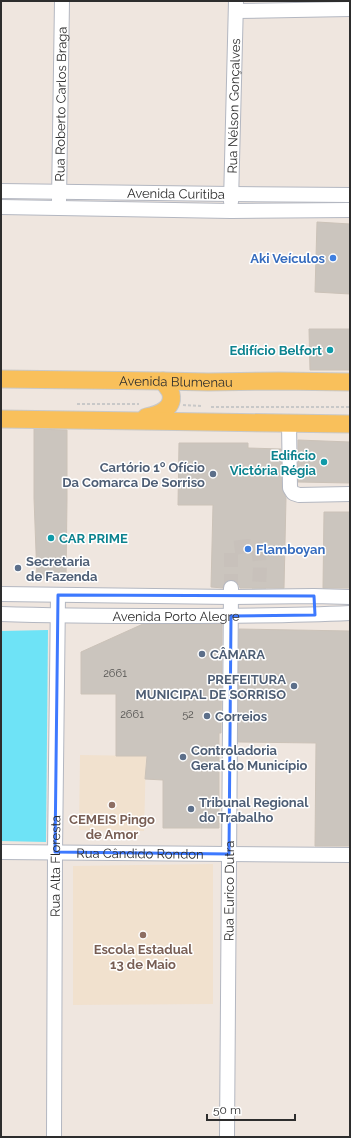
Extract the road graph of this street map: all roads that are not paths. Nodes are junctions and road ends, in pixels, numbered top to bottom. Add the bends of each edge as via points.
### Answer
1 (62, 1) edge
2 (236, 6) edge
3 (350, 8) edge
4 (1, 191) edge
5 (59, 191) junction
6 (231, 194) junction
7 (350, 194) edge
8 (1, 207) edge
9 (59, 208) junction
10 (350, 210) edge
11 (230, 211) junction
12 (1, 379) edge
13 (163, 381) junction
14 (350, 382) edge
15 (1, 419) edge
16 (134, 420) junction
17 (289, 423) junction
18 (350, 424) edge
19 (350, 494) edge
20 (231, 593) junction
21 (1, 594) edge
22 (58, 595) junction
23 (314, 596) junction
24 (350, 597) edge
25 (350, 613) edge
26 (1, 614) edge
27 (315, 615) junction
28 (58, 616) junction
29 (231, 616) junction
30 (1, 852) edge
31 (55, 852) junction
32 (229, 854) junction
33 (350, 855) edge
34 (54, 1137) edge
35 (227, 1137) edge

1 - 5 street, Rua Roberto Carlos Braga
2 - 3 street
2 - 6 street, Rua Nélson Gonçalves
4 - 5 street, Avenida Curitiba
5 - 6 street, Avenida Curitiba
5 - 9 street, Rua Roberto Carlos Braga
6 - 7 street, Avenida Curitiba
6 - 11 street, Rua Nélson Gonçalves
8 - 9 street, Avenida Curitiba
9 - 11 street, Avenida Curitiba
10 - 11 street, Avenida Curitiba
12 - 13 main road, Avenida Blumenau
13 - 14 main road, Avenida Blumenau
13 - 16 main road via 171,393 168,408 155,415
15 - 16 main road
16 - 17 main road
17 - 18 main road
17 - 19 street via 290,488 293,493
20 - 22 street, Avenida Porto Alegre
20 - 23 street, Avenida Porto Alegre
20 - 29 street, Rua Eurico Dutra
21 - 22 street, Avenida Porto Alegre
22 - 28 street, Rua Alta Floresta
23 - 24 street, Avenida Porto Alegre
23 - 27 street
25 - 27 street, Avenida Porto Alegre
26 - 28 street, Avenida Porto Alegre
27 - 29 street, Avenida Porto Alegre
28 - 29 street, Avenida Porto Alegre
28 - 31 street, Rua Alta Floresta
29 - 32 street, Rua Eurico Dutra
30 - 31 street, Rua Cândido Rondon
31 - 32 street, Rua Cândido Rondon
31 - 34 street, Rua Alta Floresta
32 - 33 street, Rua Cândido Rondon
32 - 35 street, Rua Eurico Dutra

